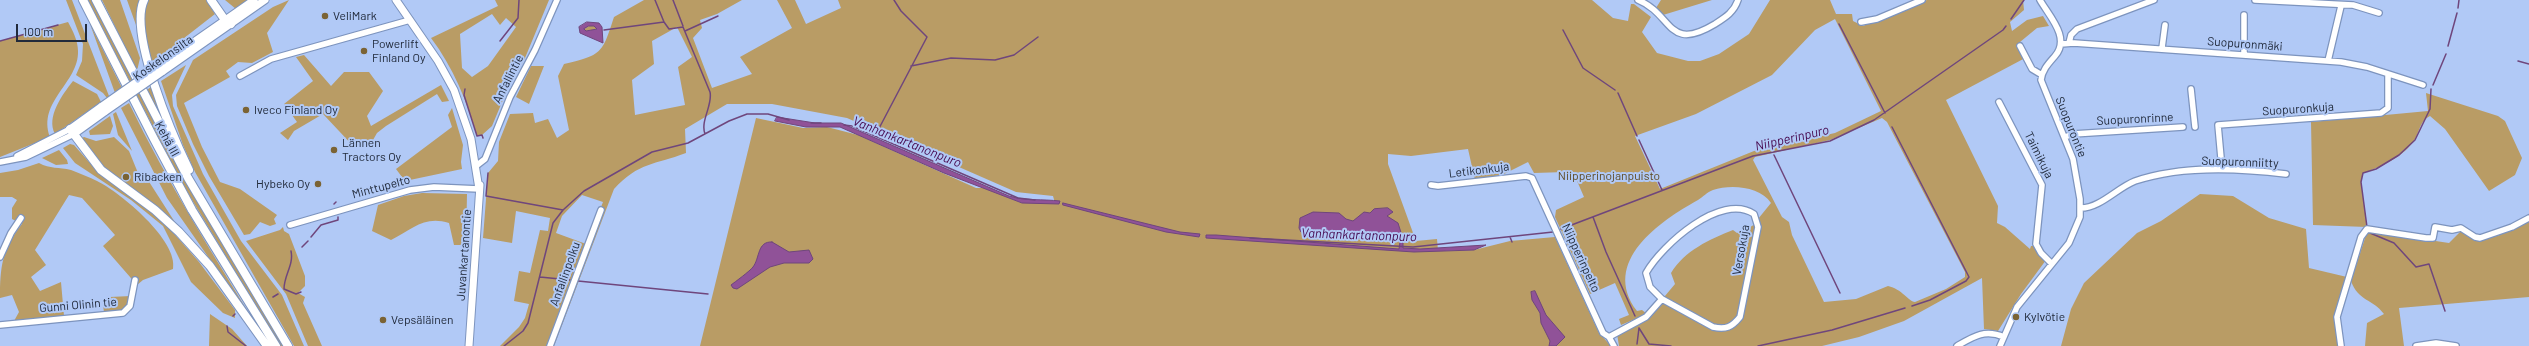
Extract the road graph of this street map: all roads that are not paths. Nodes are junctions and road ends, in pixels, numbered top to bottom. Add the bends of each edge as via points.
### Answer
1 (83, 0) edge
2 (96, 0) edge
3 (144, 0) edge
4 (211, 0) edge
5 (254, 0) edge
6 (265, 0) edge
7 (396, 0) edge
8 (557, 0) edge
9 (1638, 0) edge
10 (1738, 0) edge
11 (1922, 0) edge
12 (2040, 0) edge
13 (2154, 0) edge
14 (2255, 0) edge
15 (2341, 6) junction
16 (2379, 13) dead end
17 (2244, 15) dead end
18 (410, 20) junction
19 (228, 22) junction
20 (1861, 22) dead end
21 (2164, 25) dead end
22 (2070, 43) junction
23 (2062, 44) junction
24 (2020, 46) dead end
25 (2162, 48) junction
26 (2244, 56) junction
27 (2328, 61) junction
28 (2388, 74) junction
29 (2042, 75) junction
30 (240, 76) dead end
31 (2423, 85) dead end
32 (2191, 89) dead end
33 (1999, 102) dead end
34 (2183, 127) dead end
35 (2195, 127) dead end
36 (72, 132) junction
37 (2066, 137) junction
38 (0, 162) edge
39 (476, 166) junction
40 (2222, 169) junction
41 (2286, 174) dead end
42 (1530, 177) joint
43 (1431, 184) dead end
44 (479, 189) junction
45 (203, 206) junction
46 (2081, 208) junction
47 (601, 210) dead end
48 (21, 218) dead end
49 (2529, 218) edge
50 (290, 225) dead end
51 (0, 257) edge
52 (2051, 263) junction
53 (135, 280) dead end
54 (1662, 299) junction
55 (0, 325) edge
56 (2004, 336) junction
57 (1609, 337) junction
58 (267, 346) edge
59 (276, 346) edge
60 (288, 346) edge
61 (469, 346) edge
62 (550, 346) edge
63 (1614, 346) edge
64 (1957, 346) edge
65 (2000, 346) edge
66 (2341, 346) edge
67 (2416, 346) edge
68 (2456, 346) edge

1 - 59 highway, Kehä III via 189,203
2 - 45 highway, Kehä III
3 - 45 highway via 139,23 142,44
4 - 19 highway
5 - 19 main road, Koskelonsilta
6 - 19 main road, Koskelonsilta
7 - 18 main road, Juvankartanontie
8 - 39 street, Anfallintie via 535,50 510,97 485,159
9 - 10 street via 1654,9 1672,30 1682,34 1704,30 1733,11
11 - 20 street via 1868,22
12 - 23 street via 2058,30
13 - 22 street via 2076,29 2071,35
14 - 15 street
15 - 16 street via 2364,7
15 - 27 street
17 - 26 street
18 - 30 street via 271,59
18 - 39 main road, Juvankartanontie via 454,90 468,130
19 - 36 main road, Koskelonsilta, bridge
21 - 25 street
22 - 23 street, Suopuronmäki
22 - 25 street, Suopuronmäki
23 - 29 street
24 - 29 street via 2032,69
25 - 26 street, Suopuronmäki
26 - 27 street, Suopuronmäki
27 - 28 street, Suopuronmäki via 2354,63
28 - 31 street, Suopuronmäki
28 - 40 street, Suopuronkuja via 2388,108 2381,113 2218,125
29 - 37 street, Suopurontie via 2042,86
32 - 35 street
33 - 52 street, Taimikuja via 2042,185 2036,244
34 - 37 street, Suopuronrinne via 2073,134
36 - 38 street
36 - 58 highway via 102,170 155,210 210,266
37 - 46 street, Suopurontie via 2076,171
39 - 44 main road, Juvankartanontie
40 - 41 street, Suopuronniitty
40 - 46 street, Suopuronniitty via 2148,177 2120,188 2093,205
42 - 43 street, Letikonkuja via 1438,186
42 - 57 street, Niipperinpelto via 1603,333
44 - 50 street, Minttupelto via 434,187 407,191
44 - 61 main road, Juvankartanontie
45 - 60 highway, Kehä III
46 - 52 street, Suopurontie via 2074,235
47 - 62 street, Anfallinpolku
48 - 51 street
49 - 66 street via 2480,238 2461,228 2452,230 2436,227 2433,238 2371,229 2364,232 2337,317
52 - 56 street, Suopurontie via 2017,307
53 - 55 street, Gunni Olinin tie via 130,306 124,313
54 - 54 street, Versokuja via 1713,327 1722,329 1733,326 1740,317 1758,227 1754,214 1742,209 1718,214 1691,226 1669,244 1650,266 1646,277 1650,287
54 - 57 street via 1654,310 1641,320
56 - 64 street via 1979,333
56 - 65 street, Suopurontie
57 - 63 street, Niipperinpelto
67 - 68 street via 2436,343

